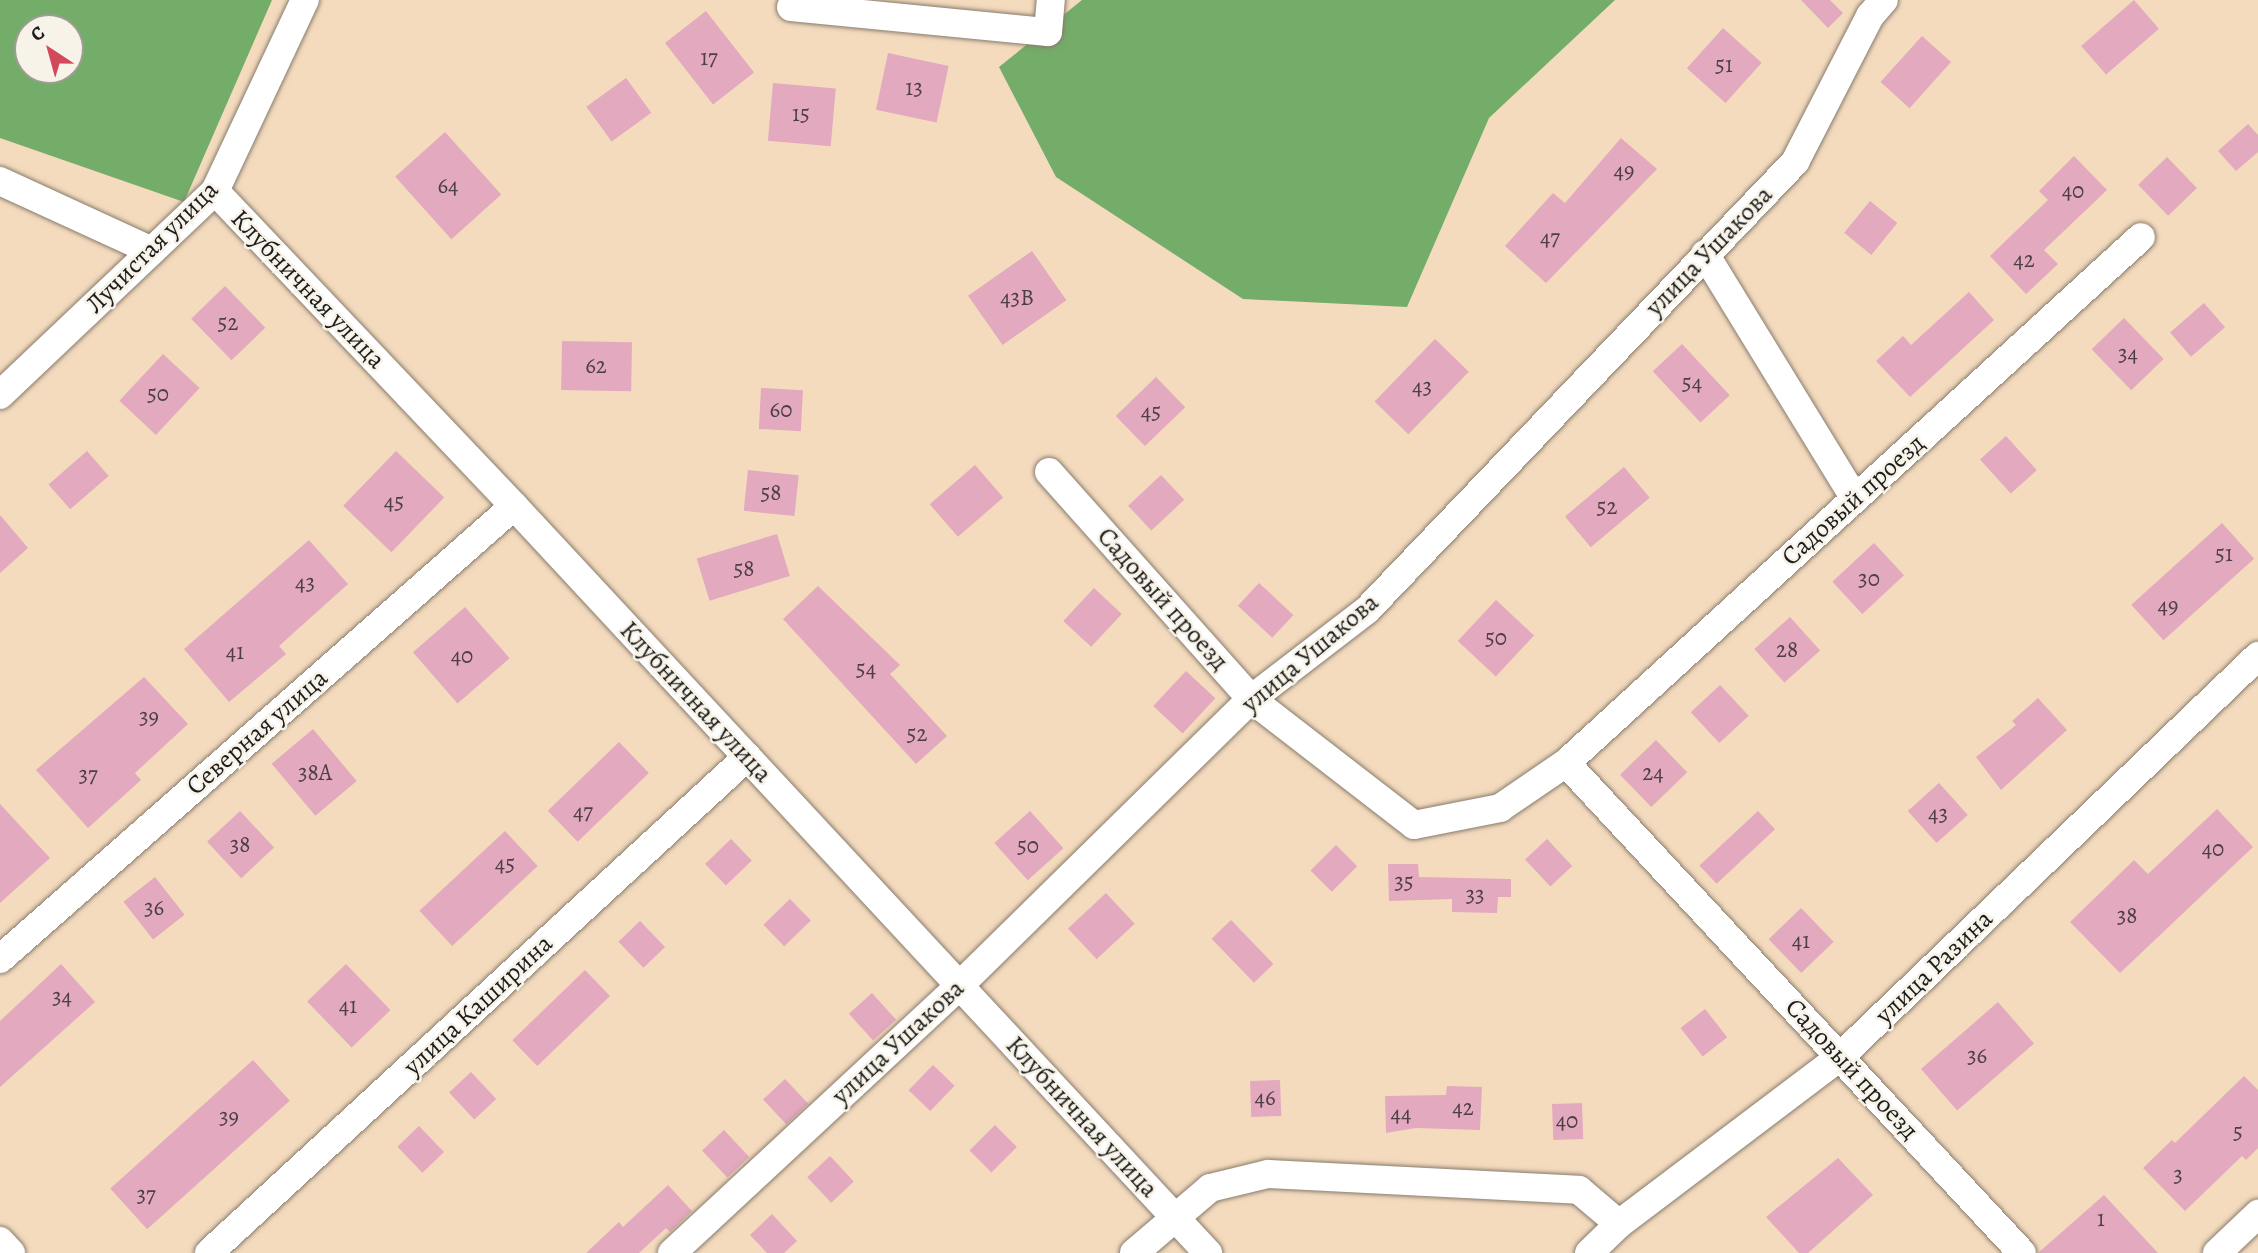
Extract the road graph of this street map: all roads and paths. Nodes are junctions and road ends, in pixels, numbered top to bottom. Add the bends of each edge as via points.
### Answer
1 (306, 0) edge
2 (1051, 0) edge
3 (1884, 0) edge
4 (791, 7) dead end
5 (0, 181) edge
6 (215, 191) junction
7 (2141, 237) dead end
8 (152, 251) junction
9 (1705, 254) junction
10 (0, 395) edge
11 (1049, 472) dead end
12 (1855, 499) junction
13 (514, 506) junction
14 (2258, 656) edge
15 (1251, 699) junction
16 (747, 757) junction
17 (1566, 763) junction
18 (0, 958) edge
19 (960, 985) junction
20 (1841, 1056) junction
21 (2258, 1214) edge
22 (1173, 1216) junction
23 (1619, 1224) junction
24 (0, 1241) edge
25 (11, 1253) edge
26 (209, 1253) edge
27 (672, 1253) edge
28 (1134, 1253) edge
29 (1208, 1253) edge
30 (1589, 1253) edge
31 (2022, 1253) edge
32 (2217, 1253) edge

1 - 6 street, Лучистая улица
2 - 4 street via 1048,32
3 - 9 street, улица Ушакова via 1870,16 1795,162
5 - 8 street
6 - 8 street, Лучистая улица
6 - 13 street, Клубничная улица
7 - 12 street, Садовый проезд
8 - 10 street, Лучистая улица
9 - 12 street
9 - 15 street, улица Ушакова via 1367,610
11 - 15 street, Садовый проезд
12 - 17 street, Садовый проезд
13 - 16 street, Клубничная улица
13 - 18 street, Северная улица
14 - 20 street, улица Разина
15 - 17 street, Садовый проезд via 1414,825 1500,808
15 - 19 street, улица Ушакова
16 - 19 street, Клубничная улица
16 - 26 street, улица Каширина
17 - 20 street, Садовый проезд
19 - 22 street, Клубничная улица
19 - 27 street, улица Ушакова
20 - 23 street, улица Разина
20 - 31 street, Садовый проезд
21 - 32 street
22 - 23 street, Клубничная улица via 1210,1188 1268,1174 1579,1190
22 - 28 street
22 - 29 street, Клубничная улица
23 - 30 street, улица Разина
24 - 25 street

